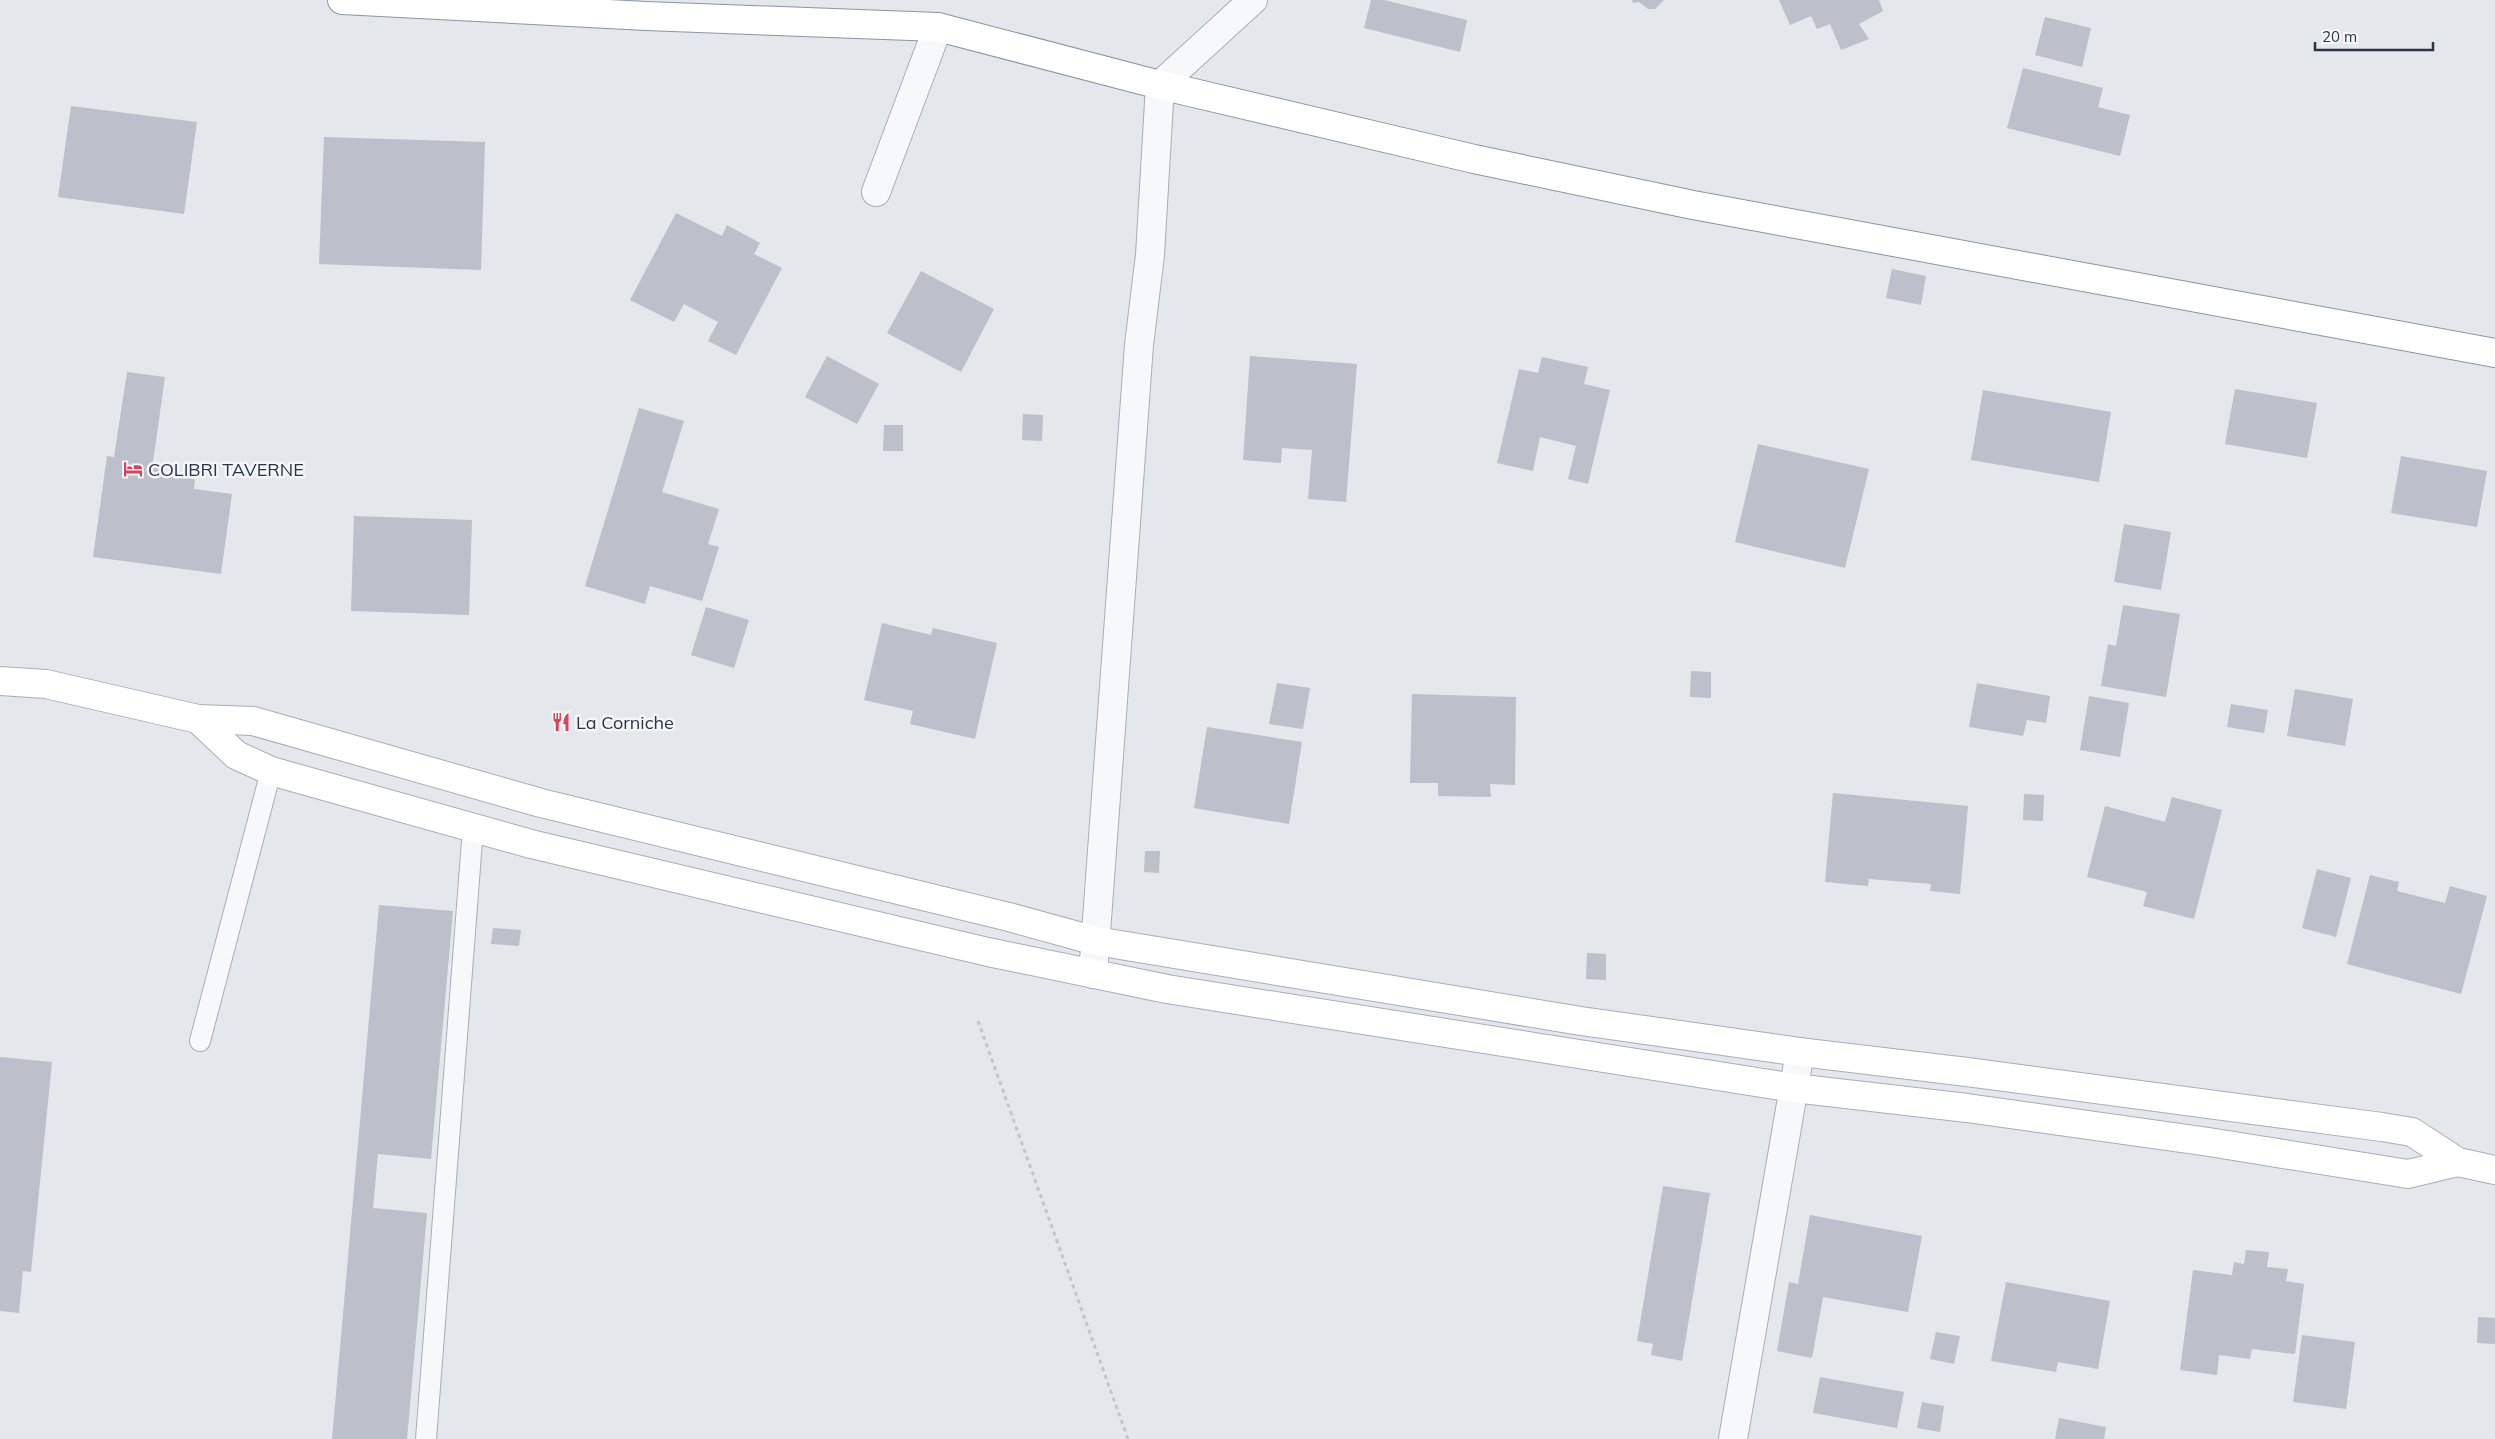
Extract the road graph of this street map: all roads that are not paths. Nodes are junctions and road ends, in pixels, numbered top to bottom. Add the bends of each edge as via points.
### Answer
1 (342, 0) edge
2 (1253, 0) edge
3 (938, 27) junction
4 (1160, 84) junction
5 (876, 192) dead end
6 (2495, 353) edge
7 (0, 681) edge
8 (198, 719) junction
9 (271, 771) junction
10 (541, 803) junction
11 (473, 828) junction
12 (531, 844) junction
13 (1096, 941) junction
14 (1093, 974) junction
15 (200, 1041) dead end
16 (1800, 1052) junction
17 (1967, 1072) junction
18 (1794, 1088) junction
19 (2212, 1105) junction
20 (1967, 1108) junction
21 (2209, 1142) junction
22 (2458, 1162) junction
23 (2495, 1170) edge
24 (426, 1439) edge
25 (1732, 1439) edge

1 - 3 main road
2 - 4 street
3 - 4 main road
3 - 5 street
4 - 6 main road via 1474,158 1693,205
4 - 13 street via 1150,255 1139,345
7 - 8 main road via 46,684
8 - 9 main road via 236,755
8 - 10 main road via 253,721
9 - 11 main road
9 - 15 lane
10 - 12 main road
10 - 13 main road
11 - 12 main road
11 - 24 lane
12 - 14 main road
13 - 14 street
13 - 16 main road via 1581,1021
14 - 18 main road via 1177,991
16 - 17 main road
16 - 18 street
17 - 19 main road
17 - 20 main road
18 - 20 main road
18 - 25 street
19 - 21 main road
19 - 22 main road via 2412,1132
20 - 21 main road
21 - 22 main road via 2408,1174
22 - 23 main road

